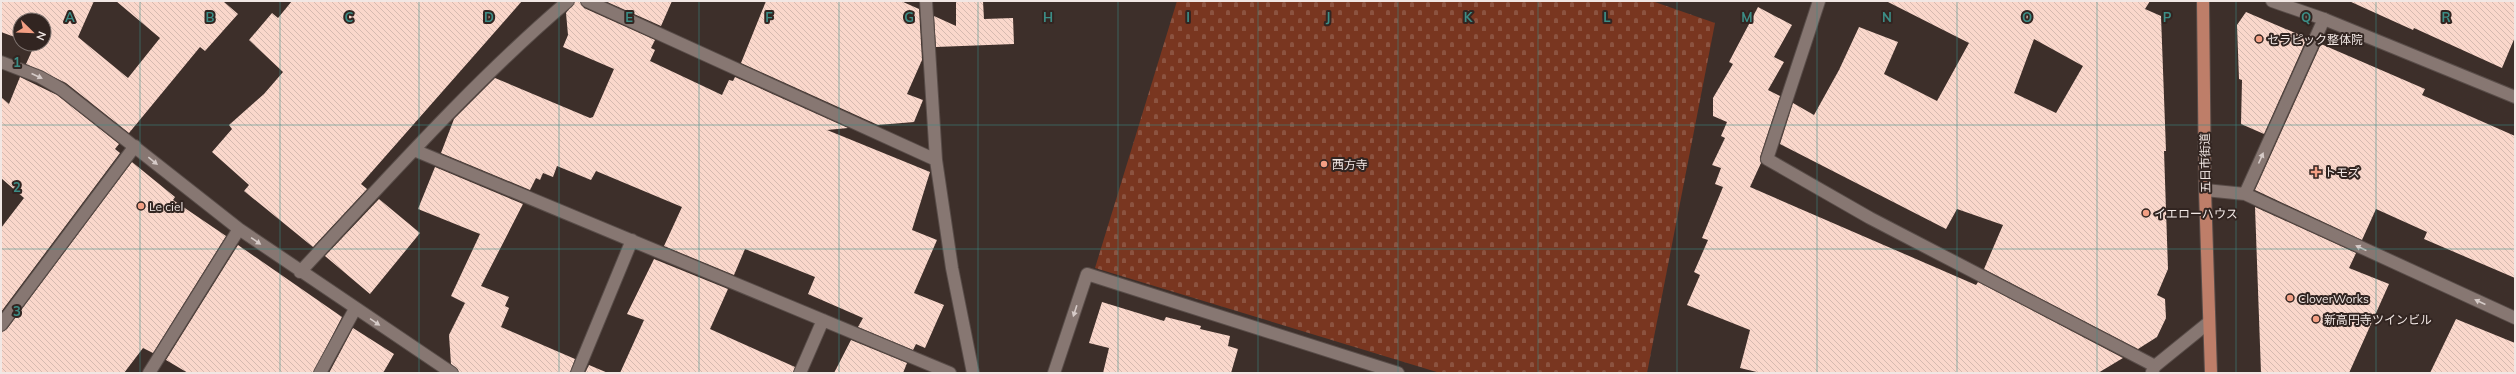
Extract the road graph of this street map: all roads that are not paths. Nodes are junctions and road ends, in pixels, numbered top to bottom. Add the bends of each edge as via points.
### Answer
1 (568, 1) edge
2 (587, 1) edge
3 (926, 1) edge
4 (1819, 1) edge
5 (2203, 1) edge
6 (2272, 1) edge
7 (2324, 19) junction
8 (1, 62) edge
9 (2515, 97) edge
10 (135, 146) junction
11 (414, 150) junction
12 (936, 160) junction
13 (2205, 190) junction
14 (2245, 194) junction
15 (239, 229) junction
16 (632, 240) junction
17 (300, 272) junction
18 (356, 309) junction
19 (2515, 318) edge
20 (823, 320) junction
21 (2208, 323) junction
22 (1, 325) edge
23 (2154, 369) edge
24 (149, 373) edge
25 (320, 373) edge
26 (452, 373) edge
27 (578, 373) edge
28 (800, 373) edge
29 (950, 373) edge
30 (973, 373) edge
31 (1054, 373) edge
32 (1398, 373) edge
33 (2210, 373) edge

1 - 11 street
2 - 12 street
3 - 12 street
4 - 23 street via 1767,159 1870,218
5 - 13 main road, 五日市街道
6 - 7 street
7 - 9 street
14 -> 7 street
8 -> 10 street via 40,76
10 -> 15 street
10 - 22 street
11 - 16 street
11 - 17 street
12 - 30 street via 952,268
13 - 14 street
13 - 21 main road, 五日市街道
19 -> 14 street
15 -> 17 street
15 - 24 street
16 - 20 street
16 - 27 street
17 - 18 street
18 - 25 street
18 -> 26 street
20 - 28 street
20 - 29 street
21 - 23 street
21 - 33 main road, 五日市街道
32 -> 31 street via 1087,274

